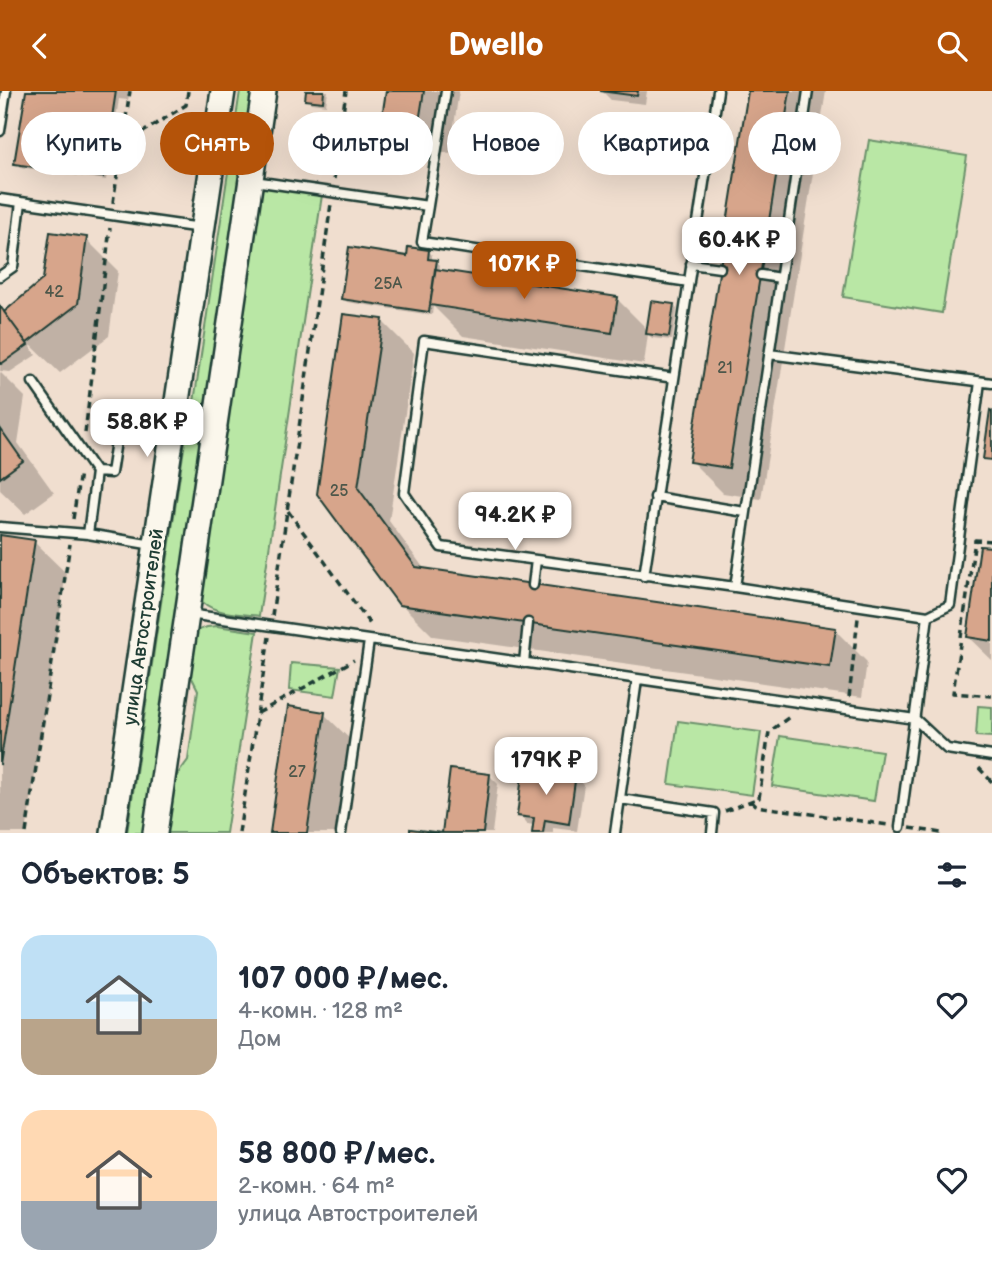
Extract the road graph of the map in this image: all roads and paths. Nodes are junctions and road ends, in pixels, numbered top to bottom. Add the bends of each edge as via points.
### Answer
1 (6, 91) edge
2 (188, 91) edge
3 (223, 91) edge
4 (264, 91) edge
5 (346, 91) edge
6 (446, 91) edge
7 (718, 91) edge
8 (808, 91) edge
9 (146, 130) edge
10 (0, 131) edge
11 (251, 181) junction
12 (332, 192) junction
13 (0, 199) edge
14 (21, 202) junction
15 (428, 206) junction
16 (203, 228) junction
17 (691, 264) junction
18 (720, 268) dead end
19 (761, 275) dead end
20 (0, 276) edge
21 (780, 278) junction
22 (689, 282) junction
23 (769, 354) junction
24 (674, 378) junction
25 (980, 381) junction
26 (33, 382) dead end
27 (992, 383) edge
28 (174, 422) junction
29 (215, 428) junction
30 (117, 435) dead end
31 (96, 472) junction
32 (655, 497) junction
33 (288, 510) junction
34 (745, 512) junction
35 (0, 527) edge
36 (88, 534) junction
37 (992, 541) edge
38 (156, 545) junction
39 (536, 560) junction
40 (644, 576) junction
41 (533, 585) dead end
42 (735, 587) junction
43 (859, 605) junction
44 (187, 614) junction
45 (928, 616) junction
46 (528, 623) dead end
47 (270, 626) junction
48 (375, 630) dead end
49 (369, 641) junction
50 (359, 657) dead end
51 (524, 663) junction
52 (637, 680) junction
53 (992, 696) edge
54 (849, 700) dead end
55 (808, 704) junction
56 (258, 713) junction
57 (915, 719) junction
58 (992, 756) edge
59 (620, 799) junction
60 (751, 801) junction
61 (723, 822) dead end
62 (900, 827) junction
63 (113, 833) edge
64 (155, 833) edge
65 (239, 833) edge
66 (341, 833) edge
67 (615, 833) edge
68 (712, 833) edge
69 (941, 833) edge

1 - 10 lane
2 - 9 path via 186,105
3 - 16 main road, улица Автостроителей
4 - 11 main road
5 - 12 path
6 - 15 lane
7 - 17 lane
8 - 21 lane
11 - 12 lane
11 - 29 main road
12 - 15 lane
12 - 33 path
13 - 14 lane
14 - 16 lane
14 - 20 lane via 13,267
15 - 22 lane via 422,242
16 - 28 main road, улица Автостроителей
17 - 18 lane
17 - 22 lane
19 - 21 lane
21 - 23 lane
22 - 24 lane
23 - 25 lane
23 - 34 lane
24 - 32 lane
24 - 39 lane via 424,341 404,493 441,547
25 - 27 lane
25 - 45 lane via 950,605
26 - 31 lane
28 - 29 main road
28 - 38 main road, улица Автостроителей
29 - 44 main road
30 - 31 lane via 111,473
31 - 36 lane
32 - 34 lane
32 - 40 lane
33 - 47 path
33 - 48 path
34 - 42 lane
35 - 36 lane
36 - 38 lane
37 - 53 path via 975,540 953,693
38 - 63 main road, улица Автостроителей
39 - 40 lane
39 - 41 lane
40 - 42 lane
42 - 43 lane
43 - 45 lane
43 - 54 path
44 - 47 lane
44 - 64 main road
45 - 57 lane
46 - 51 lane
47 - 49 lane
47 - 56 path
49 - 51 lane
49 - 66 lane
50 - 56 path
51 - 52 lane
52 - 55 lane
52 - 59 lane
55 - 57 lane
55 - 60 path via 769,732 759,798
56 - 65 path
57 - 58 lane via 947,749
57 - 62 lane
59 - 67 lane
59 - 68 lane via 714,813
60 - 61 path via 724,811
60 - 62 path via 756,806
62 - 69 path

